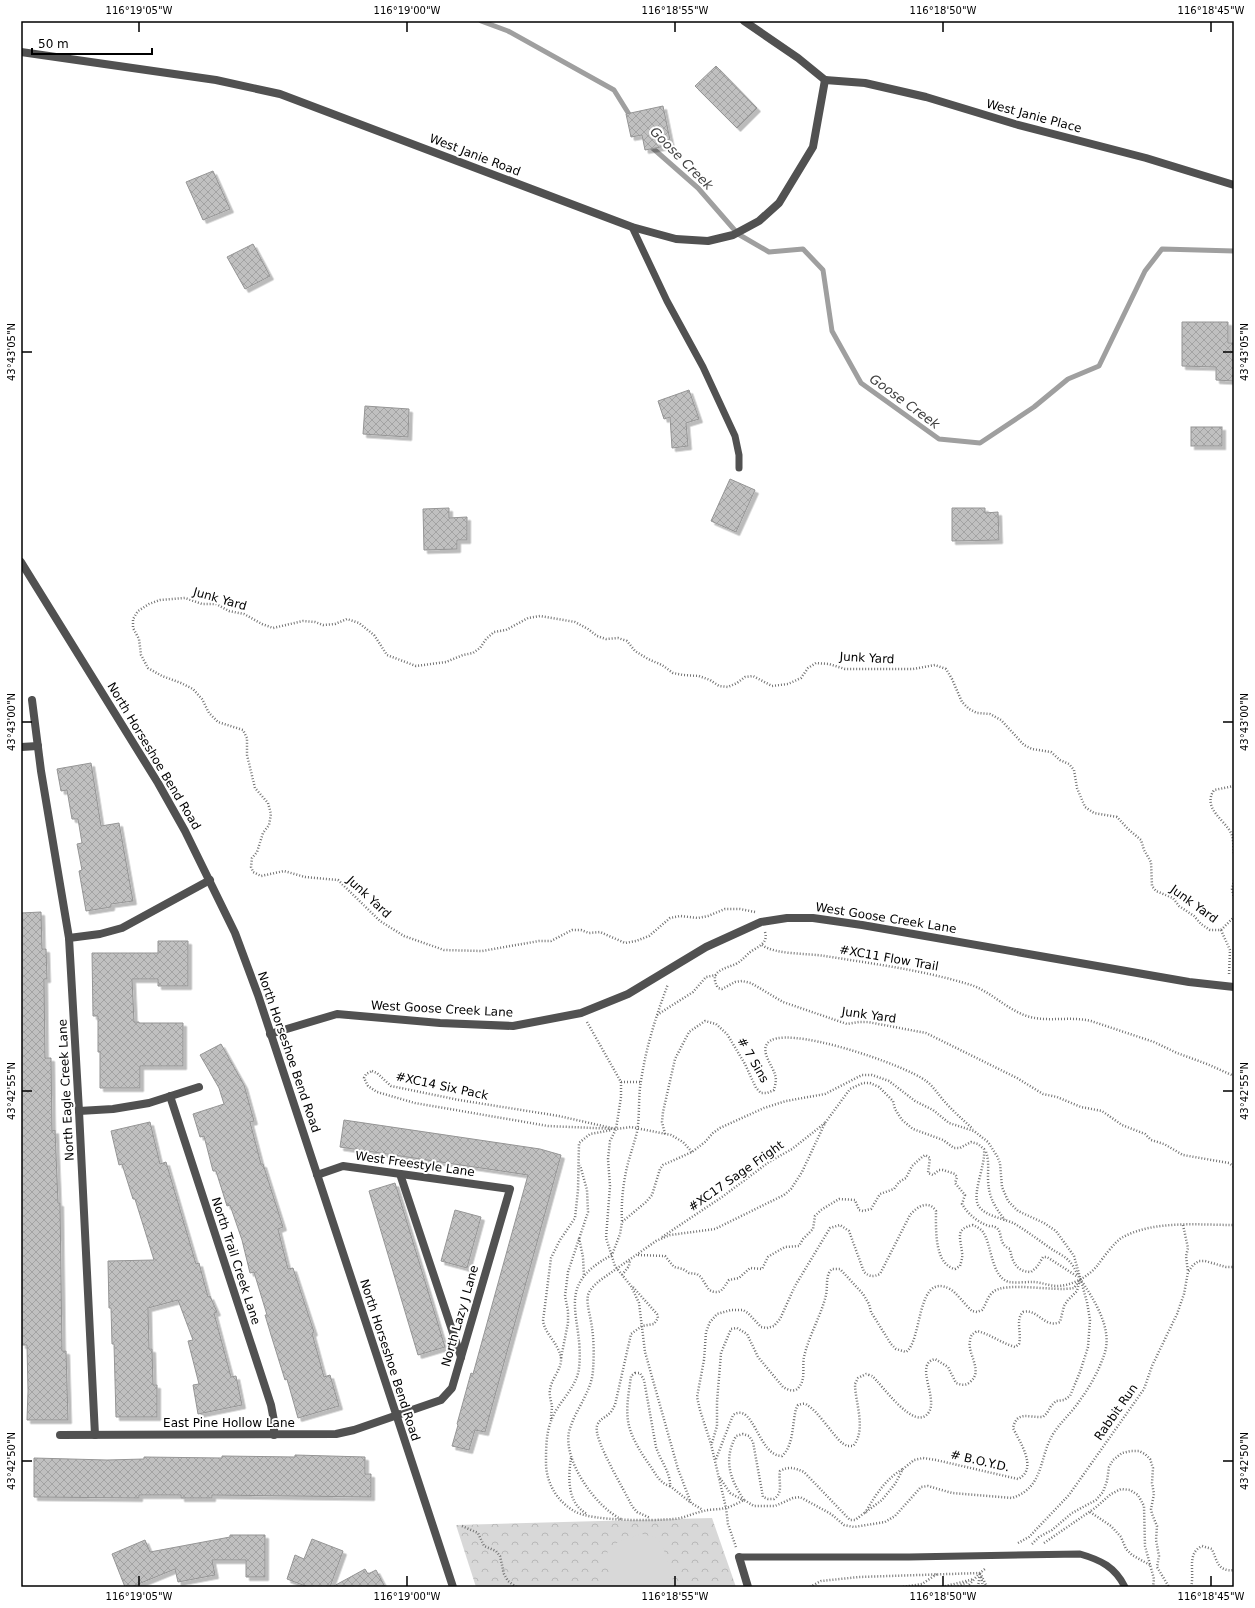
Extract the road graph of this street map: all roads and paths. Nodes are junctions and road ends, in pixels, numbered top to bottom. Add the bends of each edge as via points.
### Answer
1 (744, 21) edge
2 (21, 52) edge
3 (825, 80) junction
4 (1234, 185) edge
5 (632, 227) junction
6 (740, 468) dead end
7 (21, 562) edge
8 (32, 700) dead end
9 (38, 746) junction
10 (21, 747) edge
11 (1234, 786) edge
12 (1234, 855) edge
13 (210, 880) junction
14 (1234, 880) edge
15 (1234, 898) edge
16 (1234, 917) edge
17 (762, 922) junction
18 (1221, 930) junction
19 (69, 938) junction
20 (675, 966) junction
21 (716, 975) junction
22 (1232, 987) edge
23 (581, 1013) junction
24 (656, 1015) junction
25 (270, 1034) junction
26 (1234, 1076) edge
27 (621, 1082) junction
28 (641, 1082) junction
29 (198, 1087) dead end
30 (170, 1096) junction
31 (80, 1111) junction
32 (825, 1123) junction
33 (637, 1128) junction
34 (616, 1129) junction
35 (974, 1131) junction
36 (665, 1134) junction
37 (984, 1149) junction
38 (692, 1152) junction
39 (580, 1162) junction
40 (1234, 1167) edge
41 (400, 1174) junction
42 (317, 1175) junction
43 (510, 1189) joint
44 (1006, 1220) junction
45 (622, 1222) junction
46 (1234, 1225) edge
47 (1183, 1226) junction
48 (579, 1237) junction
49 (656, 1241) junction
50 (637, 1254) junction
51 (612, 1255) junction
52 (630, 1260) junction
53 (1234, 1267) edge
54 (1188, 1272) junction
55 (622, 1275) junction
56 (584, 1276) junction
57 (1080, 1279) junction
58 (631, 1286) junction
59 (642, 1326) junction
60 (461, 1357) junction
61 (561, 1359) junction
62 (396, 1416) junction
63 (551, 1420) junction
64 (60, 1435) dead end
65 (95, 1435) junction
66 (274, 1435) junction
67 (712, 1444) junction
68 (571, 1457) junction
69 (715, 1460) junction
70 (904, 1469) junction
71 (719, 1476) junction
72 (670, 1486) junction
73 (744, 1500) junction
74 (691, 1503) junction
75 (726, 1508) junction
76 (703, 1511) junction
77 (1090, 1512) junction
78 (863, 1515) junction
79 (589, 1516) junction
80 (621, 1519) junction
81 (651, 1519) junction
82 (462, 1526) dead end
83 (1022, 1555) junction
84 (1038, 1555) junction
85 (999, 1556) junction
86 (739, 1557) junction
87 (1151, 1565) junction
88 (1234, 1570) edge
89 (980, 1573) junction
90 (938, 1574) junction
91 (974, 1579) junction
92 (453, 1587) edge
93 (516, 1587) edge
94 (748, 1587) edge
95 (810, 1587) edge
96 (903, 1587) edge
97 (942, 1587) edge
98 (955, 1587) edge
99 (967, 1587) edge
100 (978, 1587) edge
101 (985, 1587) edge
102 (1125, 1587) edge
103 (1153, 1587) edge
104 (1170, 1587) edge
105 (1191, 1587) edge

1 - 3 street
2 - 5 street, West Janie Road via 216,80 280,94
3 - 4 street, West Janie Place via 865,83 926,97
3 - 5 street, West Janie Road via 813,147 779,203 759,220 732,235 708,241 676,239
5 - 6 lane via 735,436
7 - 13 street, North Horseshoe Bend Road via 158,783
8 - 9 street, North Eagle Creek Lane
9 - 10 street
9 - 19 street, North Eagle Creek Lane
11 - 12 path via 1214,790 1210,803 1214,812 1231,832
13 - 19 street via 122,928
13 - 25 street, North Horseshoe Bend Road via 235,933
14 - 15 path
16 - 18 path, Junk Yard
17 - 18 path, Junk Yard via 757,912 725,909 698,918 670,918 649,936 625,943 600,932 572,930 550,941 482,951 444,950 404,936 380,921 338,880 305,877 284,871 261,876 253,872 252,858 269,824 270,814 268,803 255,788 247,755 247,738 243,730 218,722 193,689 148,668 141,655 133,619 138,611 149,604 160,600 185,598 202,604 216,604 273,628 303,621 323,625 335,624 347,619 359,623 374,635 388,655 416,666 446,662 473,653 494,632 506,630 528,618 540,616 575,622 597,636 627,641 635,650 673,673 699,676 719,686 728,687 745,677 753,676 772,686 788,684 801,678 808,668 816,663 845,669 913,669 935,665 946,669 968,709 990,714 1001,720 1024,745 1051,752 1069,764 1074,770 1077,788 1086,807 1094,812 1117,816 1141,840 1152,862 1152,886 1173,898 1179,906 1210,930
17 - 20 street, West Goose Creek Lane via 706,947
17 - 22 street, West Goose Creek Lane via 787,918 813,918 1188,982
18 - 22 path, Junk Yard via 1230,950
19 - 31 street, North Eagle Creek Lane
20 - 23 street, West Goose Creek Lane via 628,994
20 - 24 path
21 - 24 path via 706,977 693,992
21 - 26 path, #XC11 Flow Trail via 721,969 735,964 762,945 770,950 820,955 923,972 980,989 1030,1017 1091,1021 1154,1042
21 - 40 path, Junk Yard via 715,984 718,988 722,989 735,982 751,983 784,1002 847,1024 868,1022 926,1033 1017,1078 1043,1094 1102,1111 1122,1125 1145,1134 1151,1140 1183,1155 1229,1163
23 - 25 street, West Goose Creek Lane via 513,1026 337,1014
23 - 27 path
24 - 28 path via 646,1050
25 - 42 street, North Horseshoe Bend Road
27 - 28 path
27 - 34 path
28 - 33 path
29 - 30 street
30 - 31 street via 113,1110
30 - 66 street, North Trail Creek Lane via 270,1404
31 - 65 street, North Eagle Creek Lane
32 - 37 path, #XC17 Sage Fright via 850,1089 863,1083 870,1083 879,1087 893,1102 902,1120 913,1129 943,1140 954,1148 971,1142
32 - 49 path, #XC17 Sage Fright via 792,1149 769,1162
32 - 49 path, #XC17 Sage Fright via 802,1172 784,1195 715,1229 670,1235
33 - 34 path
33 - 36 path
33 - 45 path via 627,1166 621,1209
34 - 34 path, #XC14 Six Pack via 548,1126 415,1103 377,1092 368,1086 364,1078 372,1071 391,1086 559,1116
34 - 39 path via 590,1134 579,1143
34 - 51 path via 610,1141 608,1159 610,1186 606,1238
35 - 36 path, # 7 Sins via 926,1081 911,1071 814,1040 774,1038 767,1043 766,1049 776,1082 774,1090 762,1093 756,1088 727,1034 716,1024 706,1021 690,1032 675,1059 663,1112
35 - 38 path via 949,1123 889,1081 872,1075 862,1075 825,1094 786,1101 742,1118 720,1128
35 - 57 path via 988,1142 998,1156 1002,1187 1008,1201 1018,1211 1056,1231 1074,1256
36 - 38 path via 683,1142
37 - 44 path via 988,1160 991,1199
37 - 44 path via 985,1157 976,1201 986,1213
38 - 45 path via 663,1165 652,1195
39 - 48 path via 587,1190 588,1212
39 - 61 path via 575,1218 551,1258 543,1321
41 - 42 street, West Freestyle Lane via 343,1166
41 - 43 street, West Freestyle Lane
41 - 60 street
42 - 62 street, North Horseshoe Bend Road
43 - 60 street, North Lazy J Lane
44 - 57 path via 1070,1261
45 - 51 path
46 - 47 path
47 - 54 path, Rabbit Run via 1188,1248
47 - 57 path via 1153,1226 1122,1238
48 - 56 path
48 - 61 path via 568,1272 565,1296 568,1323
49 - 50 path, #XC17 Sage Fright
50 - 52 path, #XC17 Sage Fright
50 - 57 path via 665,1256 674,1267 697,1274 709,1290 718,1293 729,1280 739,1278 750,1268 762,1269 768,1257 785,1247 799,1246 803,1238 813,1230 817,1213 839,1199 855,1200 859,1210 871,1209 880,1194 894,1189 906,1178 912,1166 925,1155 930,1158 930,1175 939,1170 955,1174 955,1183 965,1195 962,1204 966,1210 982,1223 1000,1231 1001,1242 1010,1249 1016,1267 1022,1272 1031,1272 1043,1257 1048,1257
51 - 55 path via 615,1266
51 - 56 path via 597,1263
52 - 55 path, #XC17 Sage Fright
52 - 68 path, #XC17 Sage Fright via 599,1281 591,1288 588,1296 593,1372 589,1388 569,1433
53 - 54 path via 1199,1261
54 - 85 path, Rabbit Run via 1180,1307 1144,1389 1069,1495 1029,1537
55 - 58 path
56 - 63 path via 575,1299 580,1349 579,1369 576,1380
57 - 67 path via 1074,1288 1065,1290 1000,1288 990,1295 982,1310 977,1312 972,1311 950,1289 931,1289 924,1300 910,1350 906,1352 896,1350 891,1344 863,1294 840,1269 832,1269 828,1275 824,1302 805,1352 803,1379 798,1388 788,1390 783,1387 758,1357 747,1334 737,1328 731,1329 721,1354 717,1426
57 - 67 path via 1068,1285 1056,1286 1009,1282 1001,1277 990,1257 984,1233 973,1226 961,1230 963,1254 960,1266 950,1268 945,1264 937,1244 936,1211 928,1205 921,1205 910,1215 880,1274 869,1276 864,1272 849,1231 834,1226 830,1228 816,1251 774,1326 761,1327 743,1310 717,1314 710,1322 706,1332 697,1397
57 - 69 path via 1077,1292 1064,1306 1060,1322 1048,1323 1031,1311 1020,1315 1019,1344 1005,1344 977,1331 971,1335 969,1342 975,1376 970,1383 956,1383 948,1367 935,1358 930,1360 925,1370 931,1403 926,1416 912,1416 888,1395 872,1376 866,1374 855,1384 859,1424 858,1440 853,1446 842,1443 807,1404 798,1404 789,1446 782,1456 777,1456 771,1451 747,1415 737,1412 732,1415
57 - 70 path, # B.O.Y.D. via 1090,1320 1088,1347 1070,1396 1056,1401 1043,1417 1026,1416 1015,1420 1013,1428 1027,1460 1022,1477 1018,1479 923,1458 914,1460
57 - 73 path via 1097,1305 1104,1325 1107,1346 1081,1400 1046,1447 1038,1477 1021,1495 998,1498 921,1487 895,1516 885,1522 854,1527 844,1524 800,1497 775,1506 754,1506
58 - 59 path via 639,1303
58 - 59 path via 657,1314 658,1318 654,1324
59 - 74 path via 645,1352 678,1469
59 - 81 path via 631,1334 615,1405 609,1414 601,1419 597,1430 601,1447 632,1506 637,1512
60 - 62 street, North Lazy J Lane via 452,1388 441,1400
61 - 63 path via 549,1392
62 - 66 street, East Pine Hollow Lane via 336,1434
62 - 92 street, North Horseshoe Bend Road
63 - 79 path via 546,1465 550,1485 558,1498 570,1508
64 - 65 street, East Pine Hollow Lane
65 - 66 street, East Pine Hollow Lane
67 - 69 path
68 - 79 path via 569,1473 574,1502 580,1511
68 - 80 path, #XC17 Sage Fright via 598,1502
69 - 71 path
70 - 78 path, # B.O.Y.D. via 882,1500
70 - 78 path, # B.O.Y.D. via 893,1474 884,1484
71 - 73 path via 730,1493
71 - 75 path
72 - 72 path via 671,1478 656,1447 644,1380 640,1373 635,1373 631,1376 629,1426 637,1447 655,1474 665,1485
72 - 74 path
73 - 75 path
73 - 78 path via 734,1484 729,1469 731,1444 736,1436 743,1434 749,1436 753,1442 763,1497 774,1499 779,1496 780,1471 796,1468 804,1472 850,1520
74 - 76 path
75 - 76 path
75 - 86 path via 728,1524
76 - 81 path via 673,1520
77 - 84 path via 1045,1542
77 - 87 path via 1111,1526 1132,1555
77 - 87 path via 1121,1489 1130,1490 1138,1495 1144,1506 1145,1546
79 - 80 path
80 - 81 path
82 - 93 path via 478,1533 484,1546 496,1551 508,1582
83 - 84 lane
83 - 85 lane
83 - 104 path via 1039,1537 1072,1513 1096,1500 1103,1492 1113,1460 1122,1454 1139,1451 1150,1459 1153,1468 1154,1494 1151,1509 1157,1526 1157,1567
84 - 102 lane via 1080,1554 1096,1558 1115,1572
85 - 86 lane
85 - 89 path, Rabbit Run
86 - 94 street
87 - 103 path
88 - 105 path via 1220,1568 1212,1549 1202,1546 1194,1551
89 - 90 path
89 - 91 path, Rabbit Run
89 - 100 path
89 - 101 path
89 - 101 path
90 - 95 path via 838,1579 821,1581
90 - 96 path via 922,1584
91 - 97 path
91 - 98 path
91 - 99 path, Rabbit Run

